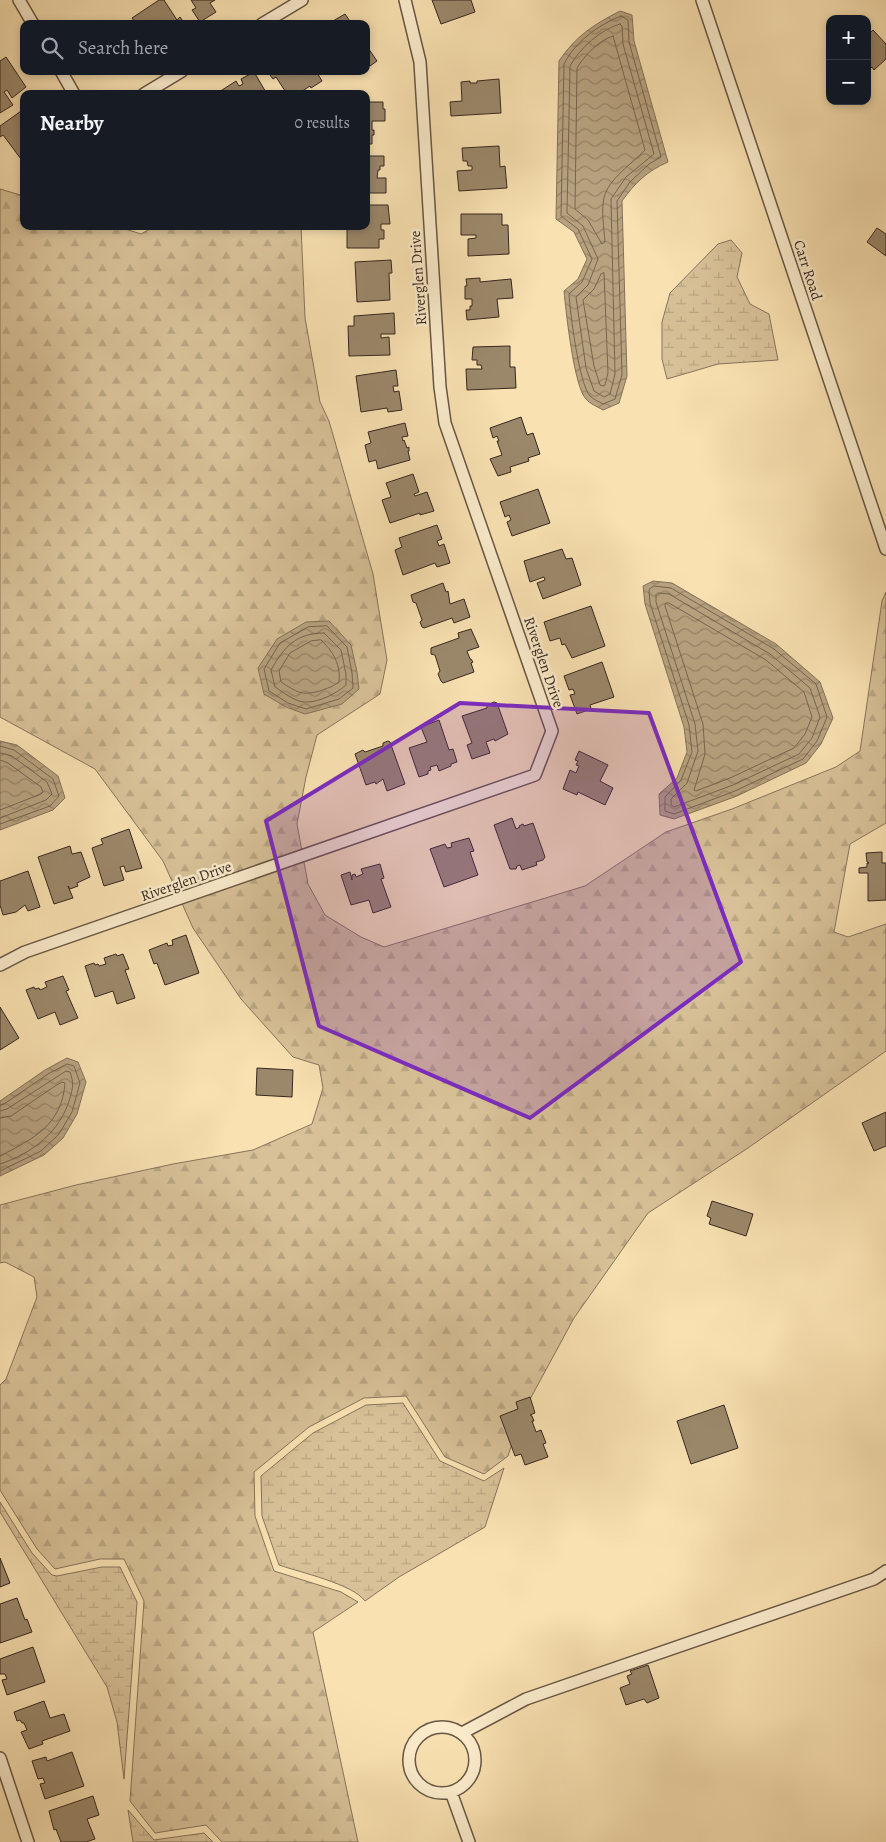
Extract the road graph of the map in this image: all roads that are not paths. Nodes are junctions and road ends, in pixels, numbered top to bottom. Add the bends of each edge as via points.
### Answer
1 (19, 0) edge
2 (302, 0) edge
3 (405, 0) edge
4 (702, 0) edge
5 (31, 20) edge
6 (269, 20) edge
7 (63, 75) edge
8 (175, 75) edge
9 (72, 90) edge
10 (151, 90) edge
11 (886, 549) edge
12 (0, 965) edge
13 (886, 1571) edge
14 (462, 1733) junction
15 (0, 1758) edge
16 (451, 1792) junction
17 (28, 1842) edge
18 (469, 1842) edge

1 - 5 street
2 - 6 street
3 - 12 street, Riverglen Drive via 420,62 445,424 552,731 536,776 25,952
4 - 11 street, Carr Road
7 - 9 street
8 - 10 street
13 - 14 street via 874,1579 526,1699
14 - 16 street via 473,1748 474,1770 465,1784
14 - 16 street via 450,1727 428,1729 418,1735 408,1755 412,1777 419,1785 429,1791
15 - 17 street
16 - 18 street

